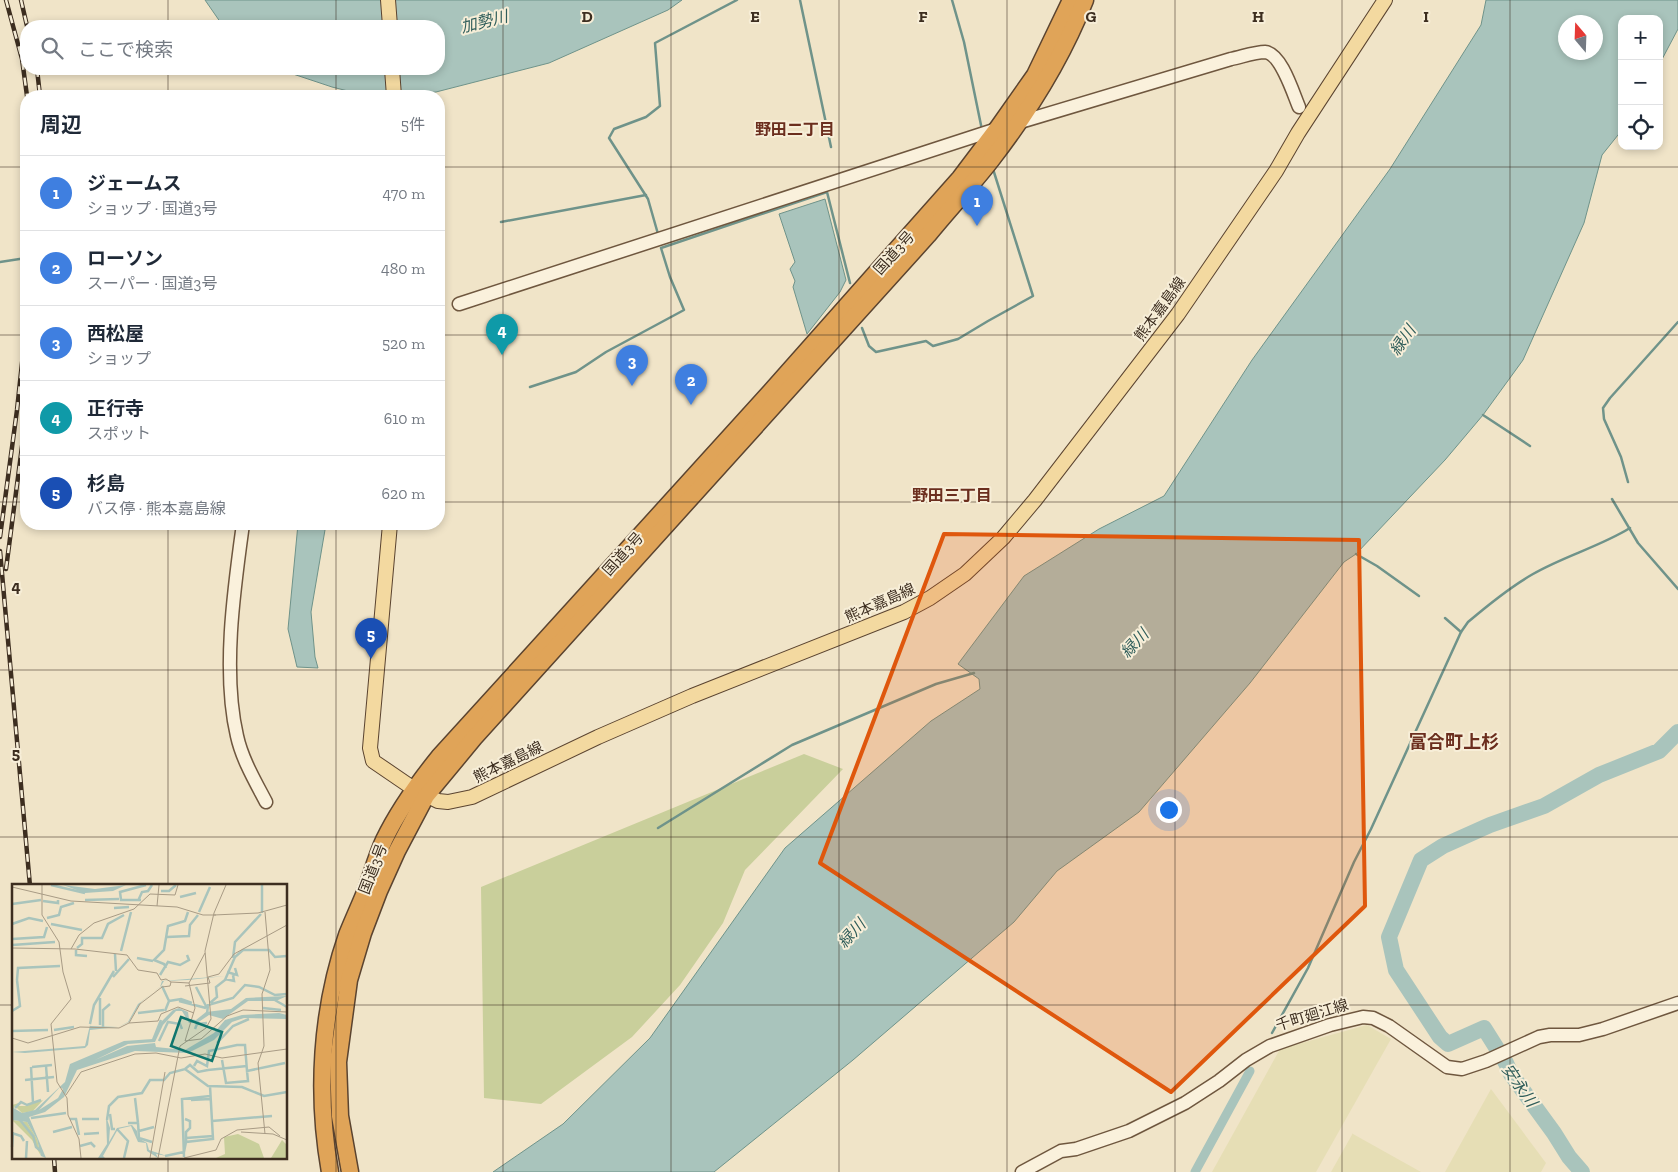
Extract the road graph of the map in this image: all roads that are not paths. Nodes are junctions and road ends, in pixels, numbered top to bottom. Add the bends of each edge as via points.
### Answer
1 (388, 0) edge
2 (1071, 0) edge
3 (1085, 0) edge
4 (1385, 0) edge
5 (390, 20) edge
6 (392, 75) edge
7 (394, 90) edge
8 (1299, 106) dead end
9 (1017, 123) junction
10 (997, 130) junction
11 (459, 304) dead end
12 (242, 530) edge
13 (389, 530) edge
14 (420, 793) junction
15 (266, 802) dead end
16 (1678, 1003) edge
17 (329, 1167) edge
18 (350, 1172) edge
19 (1022, 1172) edge

1 - 5 main road
2 - 10 highway, 国道3号 via 1035,75
3 - 9 highway, 国道3号 via 1034,100
4 - 14 main road, 熊本嘉島線 via 1276,171 1178,314 1035,500 1003,538 965,574 904,612 658,711 472,798 448,802
6 - 7 main road
8 - 9 street via 1280,62 1266,52 1231,59
9 - 10 street
9 - 14 highway, 国道3号 via 928,235 474,738
10 - 11 street
10 - 14 highway, 国道3号 via 921,223 439,757
12 - 15 street via 233,609 230,669 233,713 241,749
13 - 14 main road, 熊本嘉島線 via 370,748 373,761
14 - 17 highway, 国道3号 via 384,841 337,969 323,1059 322,1114
14 - 18 highway, 国道3号 via 363,933 349,980 338,1062 340,1116
16 - 19 street, 千町廻江線 via 1579,1035 1539,1037 1462,1069 1447,1067 1374,1018 1363,1017 1330,1025 1270,1046 1192,1098 1128,1131 1061,1151

